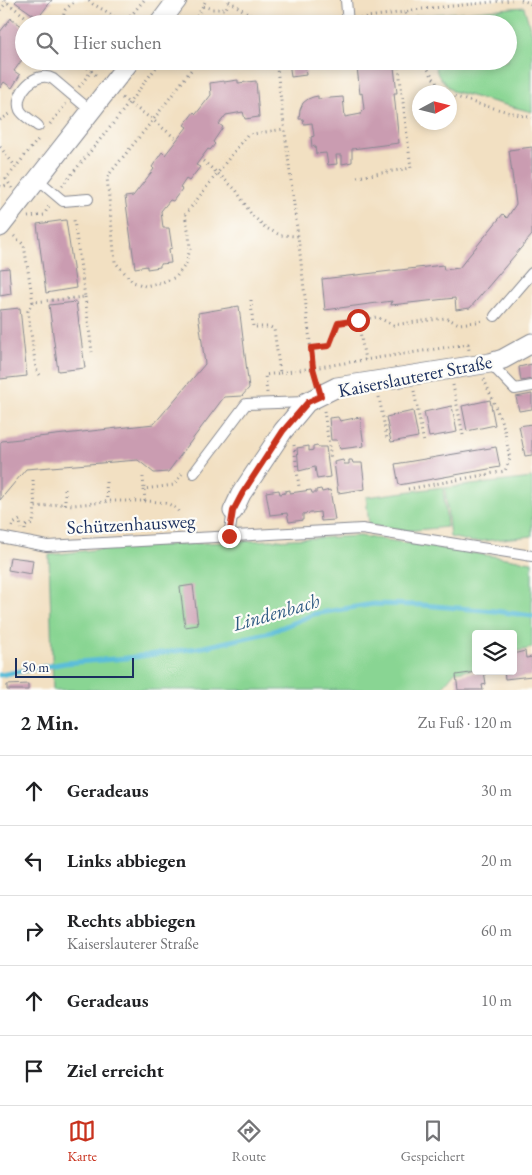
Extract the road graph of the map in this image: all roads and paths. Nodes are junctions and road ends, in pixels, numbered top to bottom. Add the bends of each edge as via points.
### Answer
1 (76, 0) edge
2 (89, 0) edge
3 (144, 0) edge
4 (177, 0) edge
5 (206, 0) edge
6 (346, 0) edge
7 (512, 0) edge
8 (521, 0) edge
9 (5, 1) edge
10 (229, 1) edge
11 (531, 3) edge
12 (203, 6) junction
13 (0, 10) edge
14 (23, 15) edge
15 (64, 15) edge
16 (112, 15) edge
17 (132, 15) edge
18 (166, 15) edge
19 (198, 15) edge
20 (250, 15) edge
21 (347, 15) edge
22 (407, 15) edge
23 (90, 70) edge
24 (123, 70) edge
25 (191, 70) edge
26 (277, 70) edge
27 (399, 70) edge
28 (428, 70) edge
29 (437, 85) edge
30 (109, 88) junction
31 (457, 97) edge
32 (91, 111) junction
33 (532, 118) edge
34 (152, 120) junction
35 (38, 126) dead end
36 (284, 129) junction
37 (175, 138) dead end
38 (0, 147) edge
39 (203, 161) dead end
40 (16, 167) dead end
41 (217, 172) junction
42 (357, 177) dead end
43 (37, 179) junction
44 (9, 184) dead end
45 (0, 186) edge
46 (88, 199) dead end
47 (0, 227) edge
48 (298, 236) junction
49 (532, 273) edge
50 (85, 296) dead end
51 (251, 300) dead end
52 (33, 302) dead end
53 (495, 316) joint
54 (358, 320) junction
55 (532, 342) edge
56 (311, 348) junction
57 (92, 352) dead end
58 (365, 360) junction
59 (480, 361) junction
60 (313, 368) junction
61 (451, 369) junction
62 (280, 373) junction
63 (410, 376) junction
64 (42, 378) dead end
65 (376, 381) junction
66 (532, 386) edge
67 (314, 399) junction
68 (268, 403) junction
69 (291, 422) junction
70 (463, 435) dead end
71 (387, 439) dead end
72 (424, 443) dead end
73 (331, 459) dead end
74 (194, 473) joint
75 (143, 477) dead end
76 (33, 480) dead end
77 (106, 482) dead end
78 (299, 487) dead end
79 (65, 488) dead end
80 (144, 489) junction
81 (408, 489) dead end
82 (107, 501) junction
83 (144, 501) junction
84 (65, 505) junction
85 (35, 507) junction
86 (233, 511) joint
87 (180, 514) dead end
88 (229, 536) junction
89 (5, 538) edge
90 (532, 556) edge

1 - 15 path
2 - 16 path
3 - 17 path
4 - 18 street
5 - 12 path
6 - 21 lane
7 - 22 path via 413,10 406,12
8 - 11 path
9 - 13 path
9 - 14 path
10 - 12 path via 226,9
10 - 20 path
12 - 19 path
23 - 30 path
24 - 30 street
25 - 34 path
26 - 36 path
27 - 42 path via 411,168
28 - 29 path
30 - 32 street
30 - 34 path
31 - 33 path
32 - 35 lane via 53,78 44,76 27,84 19,102 21,113
32 - 43 street
34 - 37 path
34 - 41 path via 107,177 115,262 133,282 145,286 163,282 176,277 186,264 190,249 185,215
36 - 41 path via 247,134
36 - 48 path
38 - 40 path
39 - 41 path
41 - 48 path via 266,228 280,235
43 - 46 lane via 63,201
43 - 47 street
44 - 45 path
48 - 56 path
49 - 53 lane
50 - 57 path
51 - 62 path via 253,327 270,326 274,330
52 - 64 path via 28,310 36,369
53 - 54 path via 494,320 459,324 446,318 393,326 377,317
54 - 56 path via 338,323 329,346
54 - 58 path
55 - 59 street, Kaiserslauterer Straße via 503,359
56 - 60 path
58 - 59 path via 468,344
58 - 60 path
59 - 61 street, Kaiserslauterer Straße
59 - 66 lane via 516,389
59 - 81 path via 504,428 510,459 505,471
60 - 62 path
60 - 67 path
61 - 63 street, Kaiserslauterer Straße
61 - 70 path
62 - 68 path via 264,375
63 - 65 street, Kaiserslauterer Straße
63 - 72 path
65 - 67 street, Kaiserslauterer Straße via 337,387
65 - 71 path
67 - 68 lane
67 - 69 street, Kaiserslauterer Straße
67 - 73 path
68 - 74 lane via 246,404
69 - 78 path
69 - 86 street, Kaiserslauterer Straße
74 - 80 path via 187,468 174,485
75 - 80 path
76 - 85 path
77 - 82 path
79 - 84 path
80 - 83 path
82 - 83 path
82 - 84 path
83 - 87 path via 168,503
84 - 85 path
85 - 89 path via 33,524 25,526 25,533 21,533 20,520 13,524
86 - 88 lane
88 - 89 lane, Schützenhausweg via 48,546
88 - 90 lane, Schützenhausweg via 362,529

